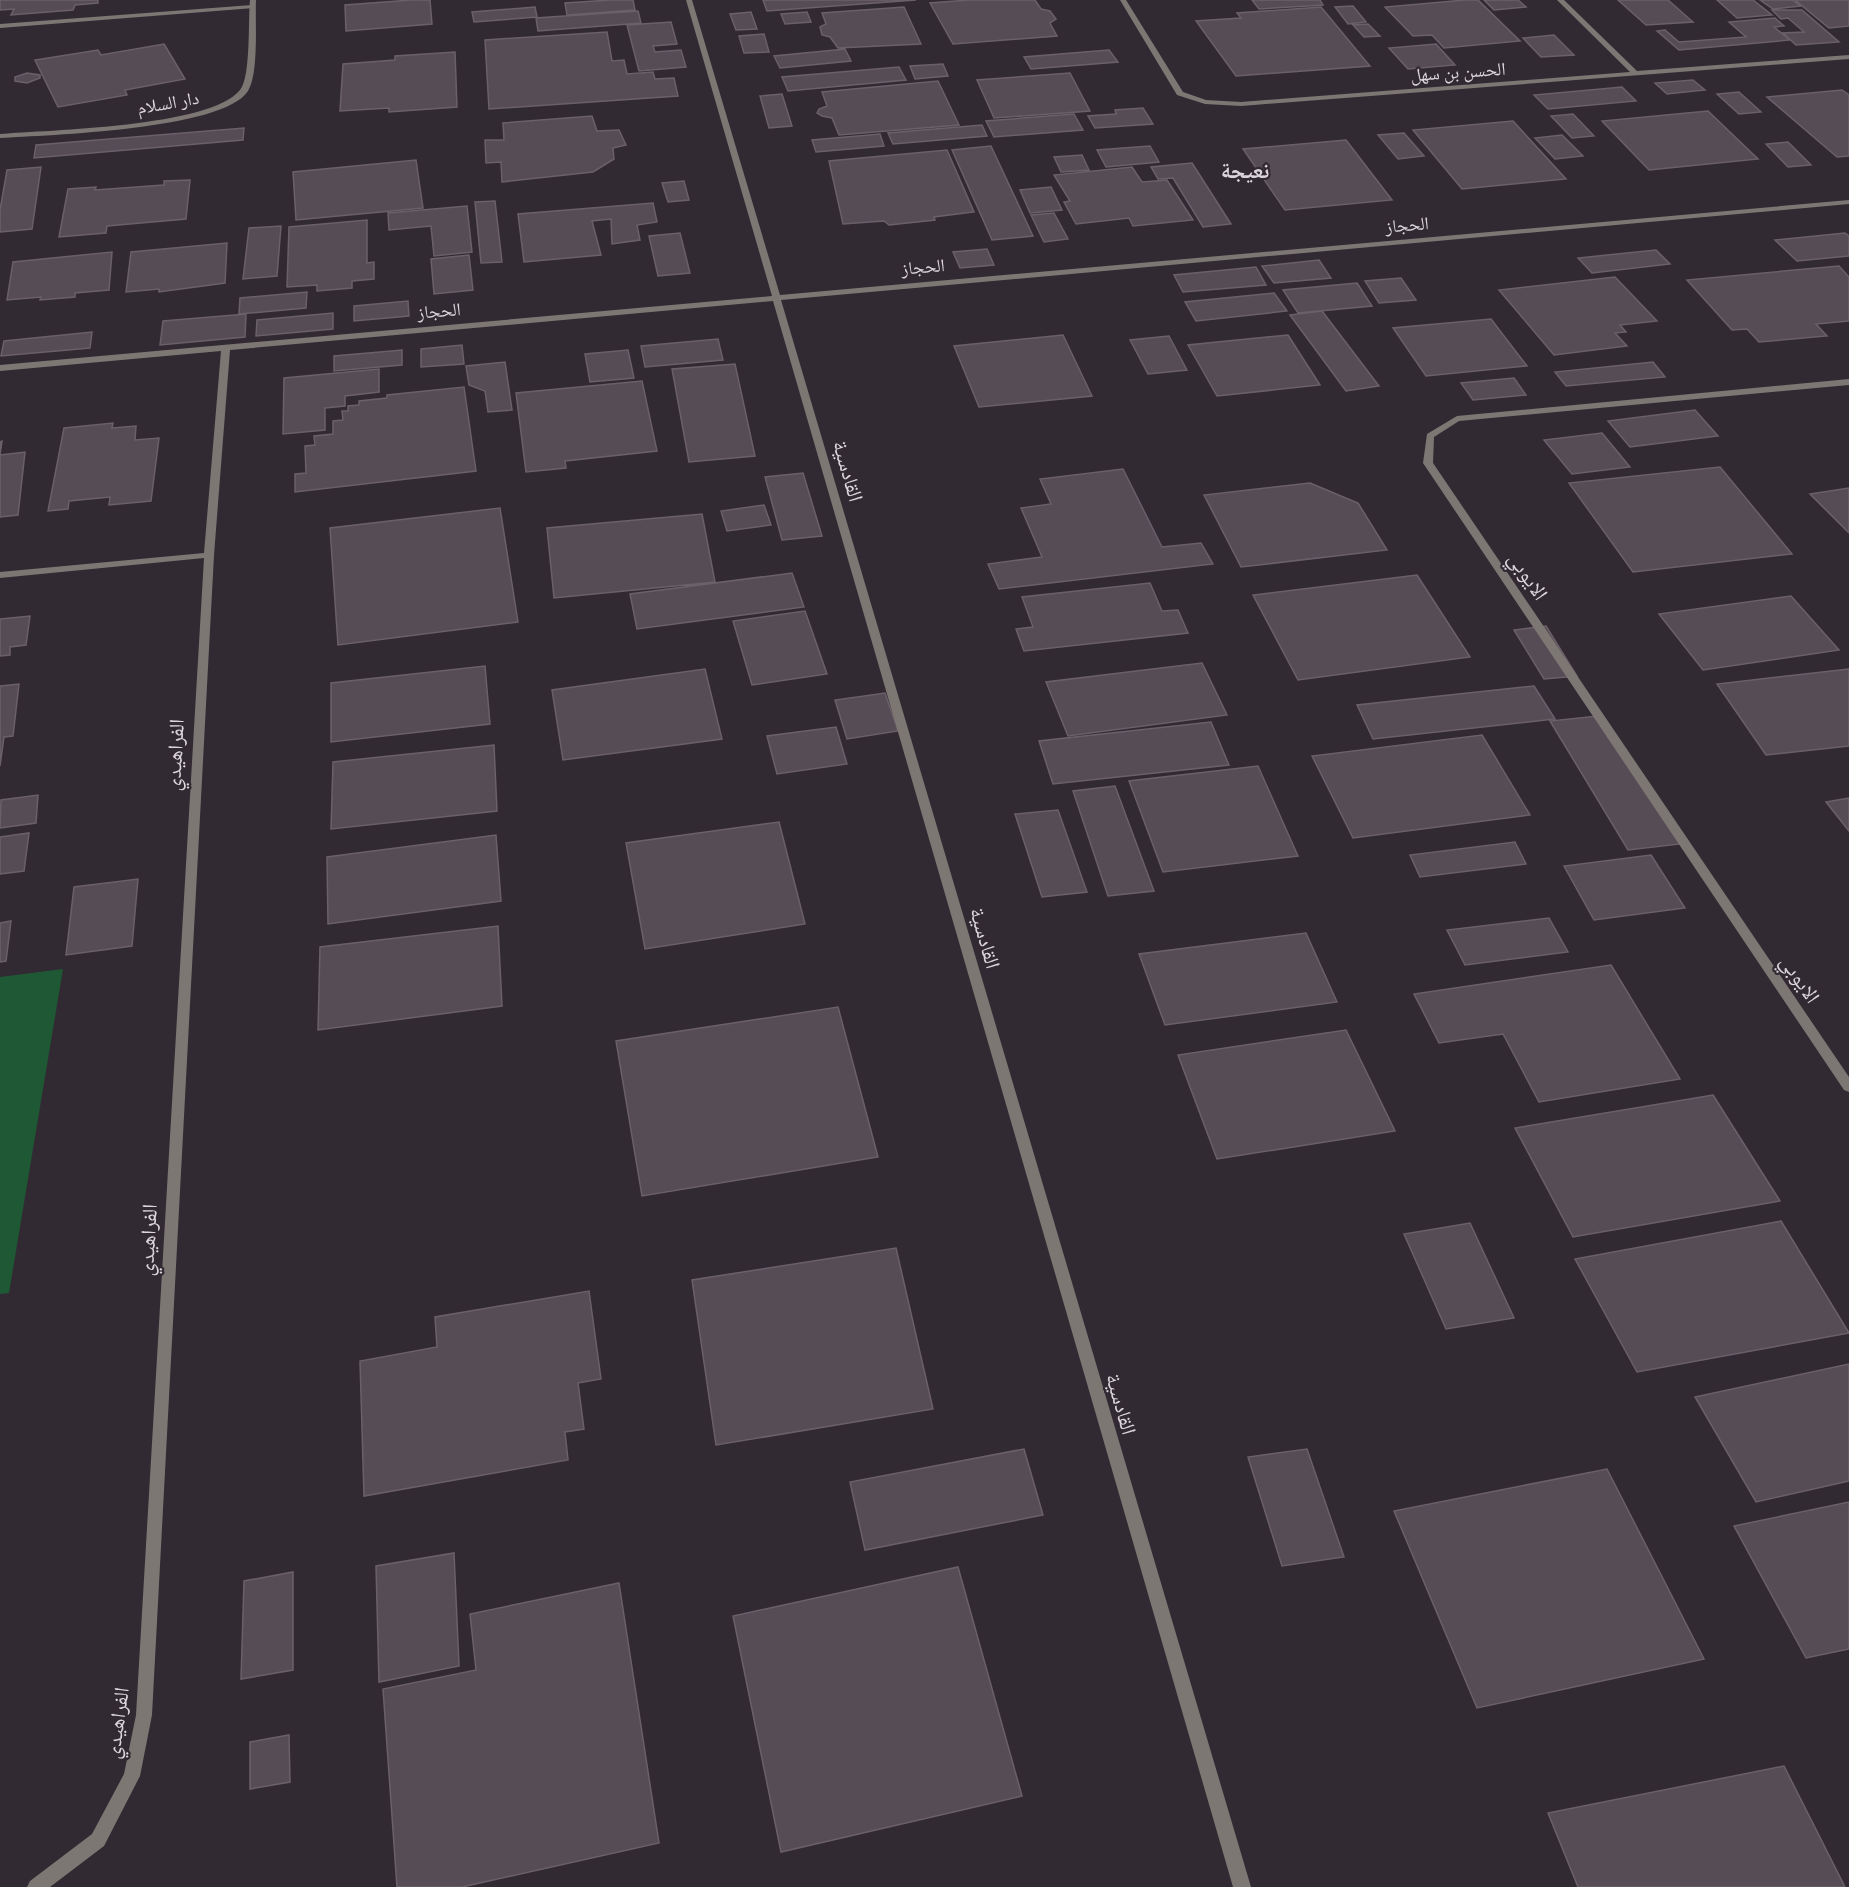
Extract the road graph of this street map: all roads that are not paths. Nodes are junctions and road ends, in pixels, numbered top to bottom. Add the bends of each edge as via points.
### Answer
1 (689, 0) edge
2 (1123, 0) edge
3 (1560, 0) edge
4 (253, 4) edge
5 (0, 26) edge
6 (1849, 57) edge
7 (1635, 73) junction
8 (0, 136) edge
9 (1849, 202) edge
10 (777, 297) junction
11 (226, 346) junction
12 (0, 368) edge
13 (1849, 382) edge
14 (209, 555) junction
15 (0, 575) edge
16 (1849, 1087) edge
17 (36, 1887) edge
18 (1242, 1887) edge

1 - 10 street, القادسية
2 - 7 street, الحسن بن سهل via 1180,93 1205,102 1241,104
3 - 7 street
4 - 5 street
4 - 8 street, دار السلام via 249,76 243,92 222,107 189,117 140,124
6 - 7 street, الحسن بن سهل
9 - 10 street, الحجاز
10 - 11 street, الحجاز
10 - 18 street, القادسية
11 - 12 street, الحجاز
11 - 14 street, الفراهيدي
13 - 16 street, الايوبي via 1457,420 1430,436 1428,463
14 - 15 street
14 - 17 street, الفراهيدي via 144,1715 132,1776 98,1840

